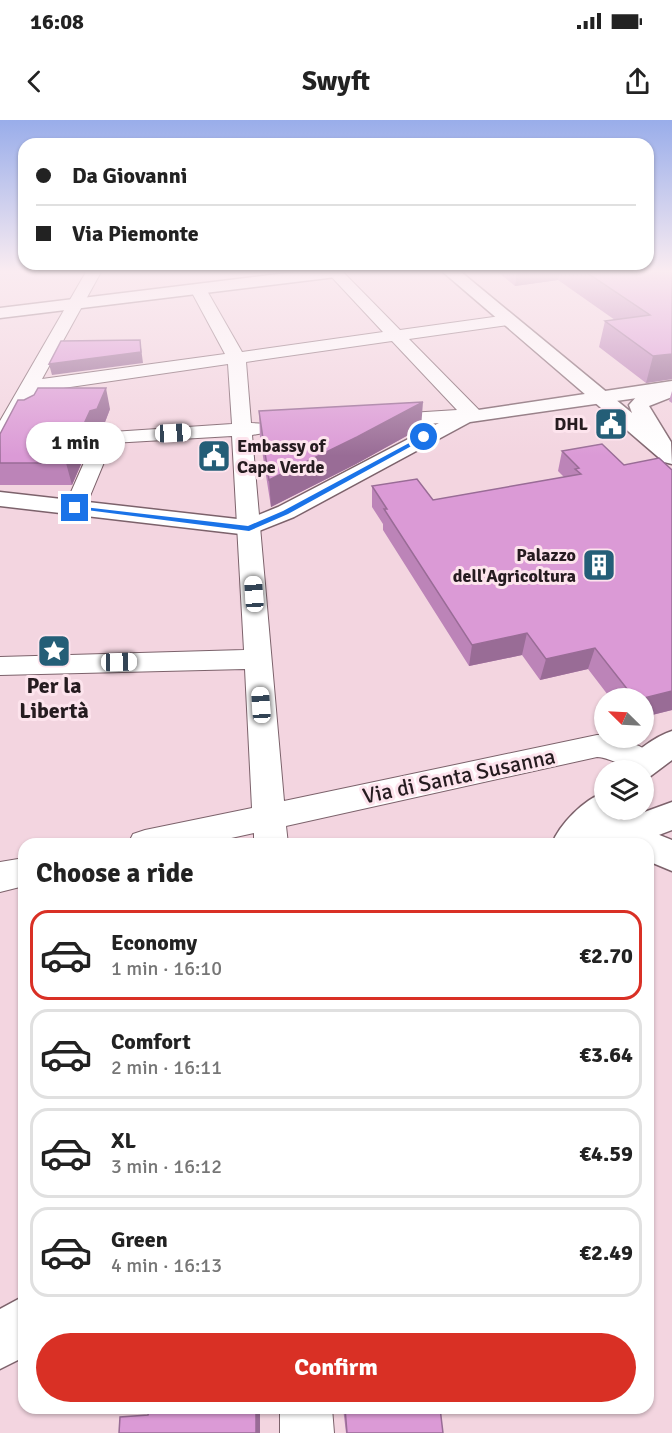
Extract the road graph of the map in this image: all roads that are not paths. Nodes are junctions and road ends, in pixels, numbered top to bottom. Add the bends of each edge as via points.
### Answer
1 (58, 333) edge
2 (223, 333) edge
3 (393, 333) edge
4 (415, 333) edge
5 (524, 333) edge
6 (396, 336) junction
7 (237, 359) junction
8 (569, 370) junction
9 (672, 378) edge
10 (28, 387) junction
11 (672, 388) edge
12 (597, 397) junction
13 (473, 415) junction
14 (357, 422) edge
15 (277, 427) edge
16 (242, 429) junction
17 (0, 438) edge
18 (669, 454) edge
19 (0, 499) edge
20 (75, 508) junction
21 (249, 528) junction
22 (258, 659) junction
23 (0, 666) edge
24 (657, 759) edge
25 (672, 816) edge
26 (270, 830) edge
27 (597, 830) edge
28 (199, 838) edge
29 (620, 838) edge
30 (654, 850) edge
31 (672, 856) edge
32 (18, 873) edge
33 (0, 877) edge
34 (18, 1327) edge
35 (0, 1343) edge
36 (306, 1414) edge
37 (308, 1433) edge

1 - 10 street
2 - 7 street
3 - 6 street
4 - 6 street
5 - 8 street
6 - 7 street
6 - 13 street
7 - 10 street
7 - 16 street
8 - 9 street via 613,382
8 - 12 street
10 - 17 street
11 - 12 street
11 - 18 street via 645,399 639,407
12 - 13 street
12 - 18 street
13 - 14 street
13 - 21 street
15 - 16 street
16 - 20 street via 104,436
16 - 21 street
19 - 20 street
20 - 21 street
21 - 22 street
22 - 23 street
22 - 26 street
24 - 26 street, Via di Santa Susanna via 597,746
25 - 27 street
26 - 28 street, Via di Santa Susanna
27 - 29 street
30 - 31 street
32 - 33 street
34 - 35 street
36 - 37 street

